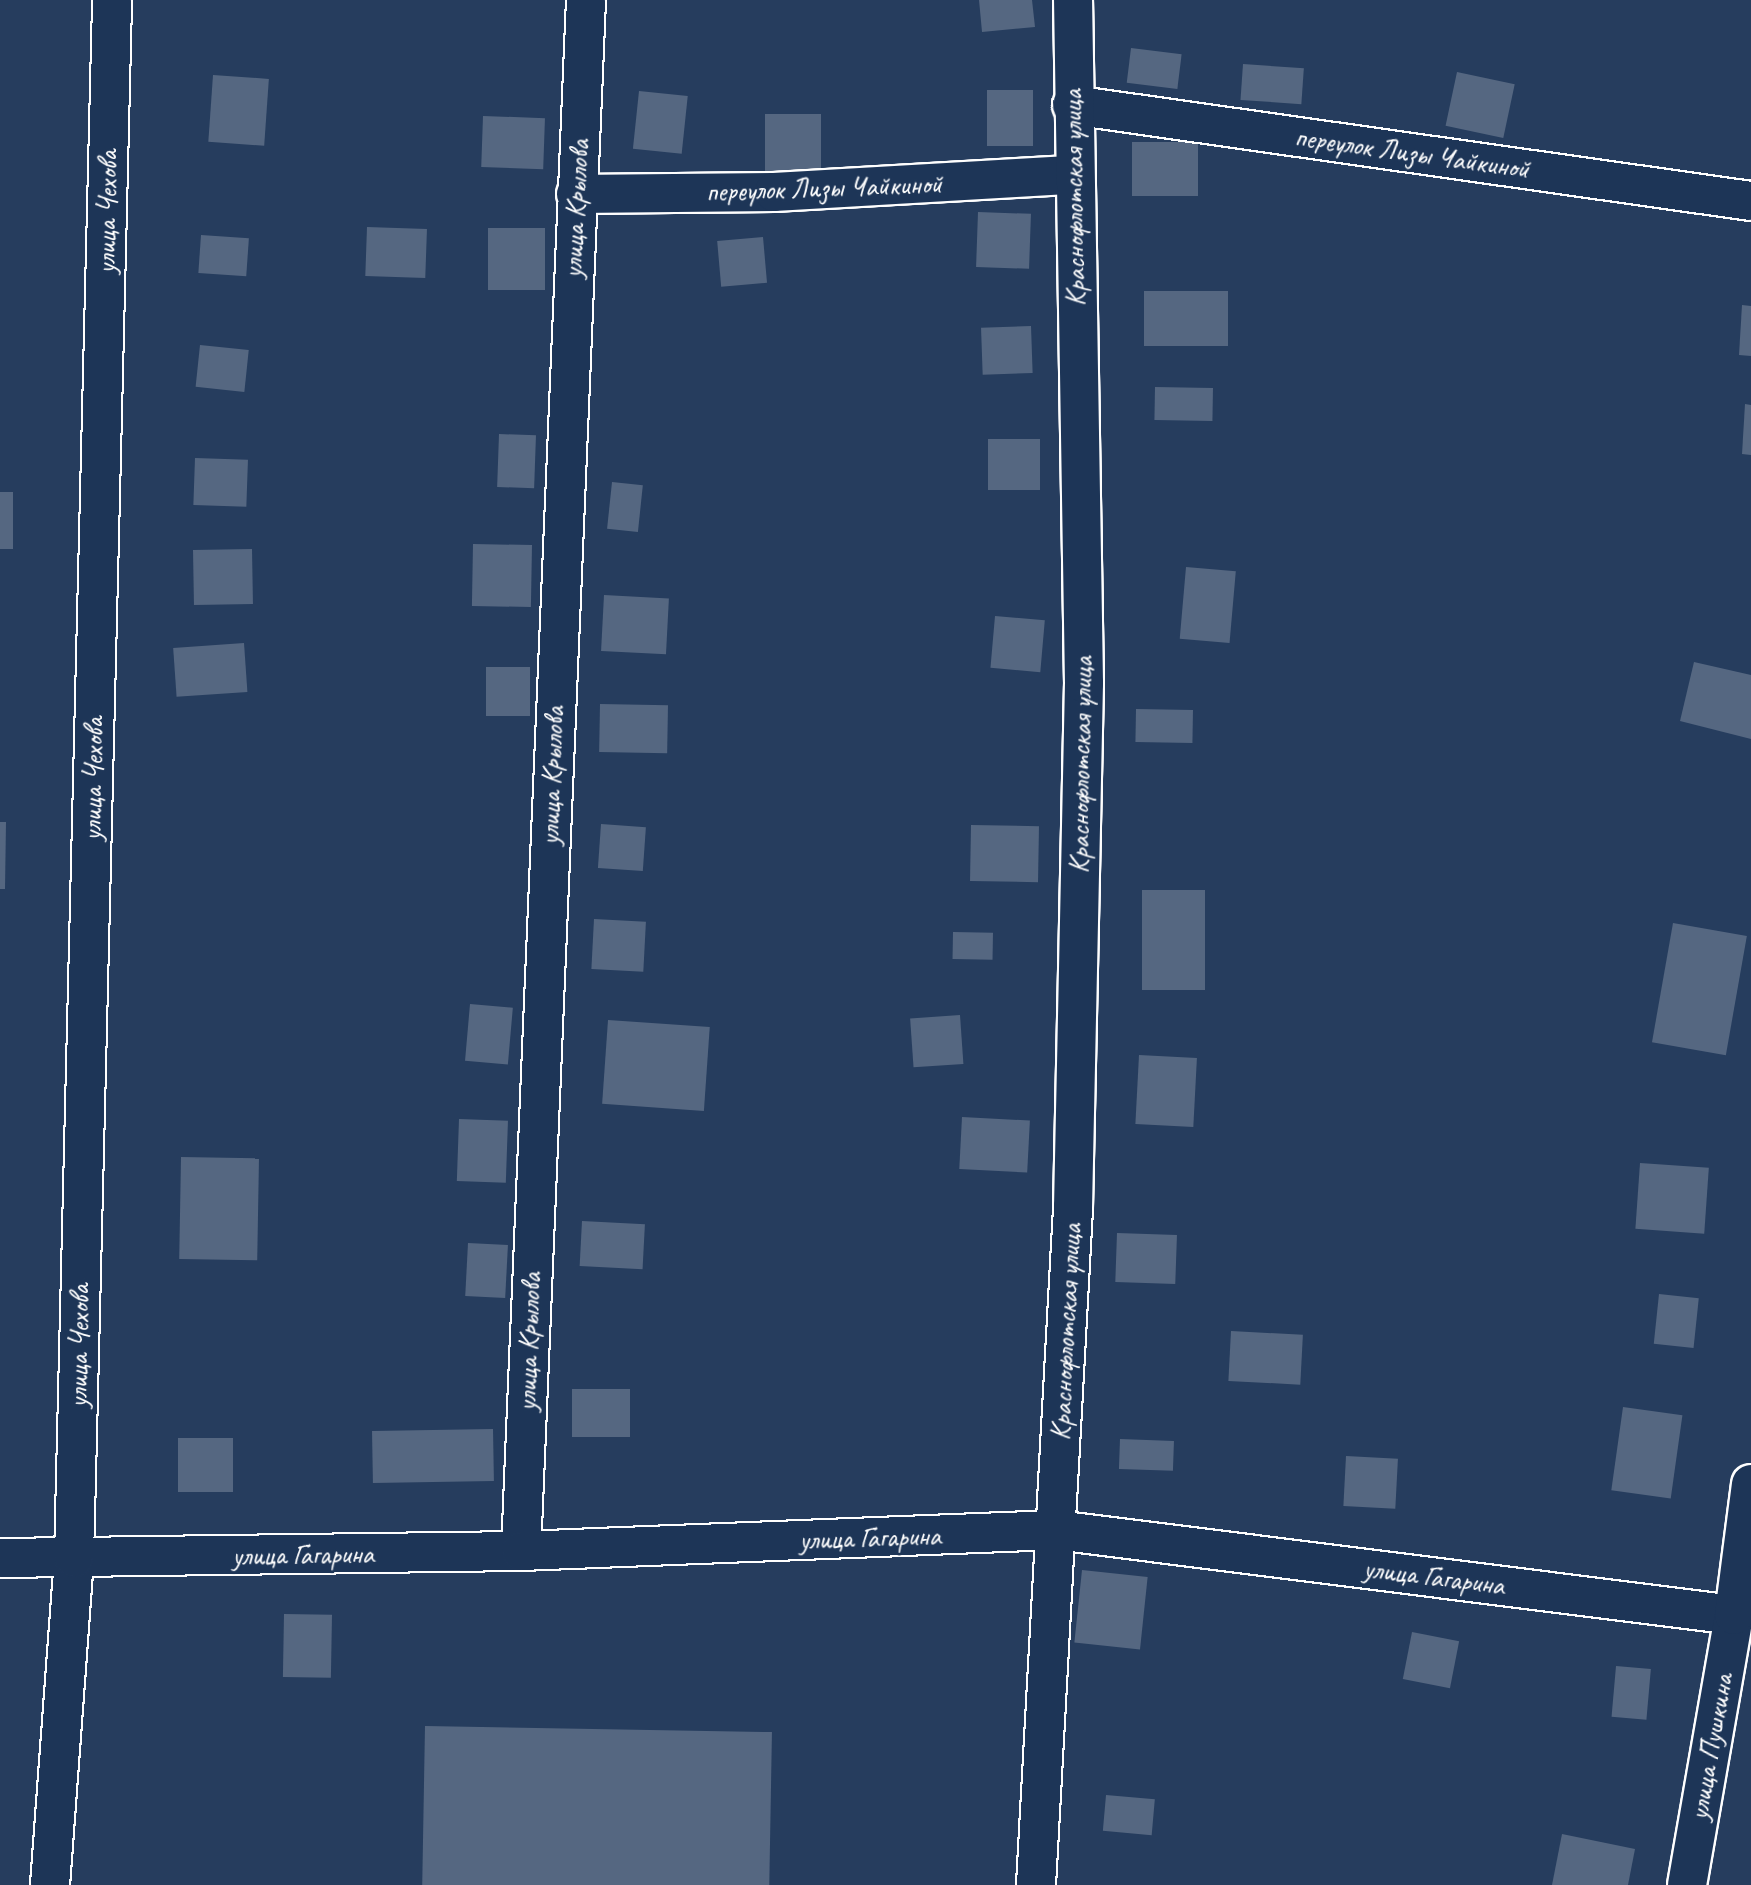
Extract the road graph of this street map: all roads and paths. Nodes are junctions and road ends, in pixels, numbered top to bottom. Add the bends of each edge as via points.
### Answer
1 (112, 0) edge
2 (586, 0) edge
3 (1073, 0) edge
4 (1072, 105) junction
5 (1073, 175) junction
6 (576, 194) junction
7 (1751, 201) edge
8 (1751, 1484) edge
9 (1056, 1530) junction
10 (521, 1552) junction
11 (0, 1558) edge
12 (74, 1558) junction
13 (1734, 1615) junction
14 (50, 1885) edge
15 (1036, 1885) edge
16 (1687, 1885) edge

1 - 12 street, улица Чехова
2 - 6 street, улица Крылова
3 - 4 street, Краснофлотская улица
4 - 5 street, Краснофлотская улица
4 - 7 street, переулок Лизы Чайкиной
5 - 6 street, переулок Лизы Чайкиной via 774,192
5 - 9 street, Краснофлотская улица via 1084,683 1073,1208
6 - 10 street, улица Крылова
8 - 13 street, улица Пушкина
9 - 10 street, улица Гагарина
9 - 13 street, улица Гагарина
9 - 15 street, Краснофлотская улица
10 - 12 street, улица Гагарина
11 - 12 street, улица Гагарина
12 - 14 street, улица Чехова
13 - 16 street, улица Пушкина

